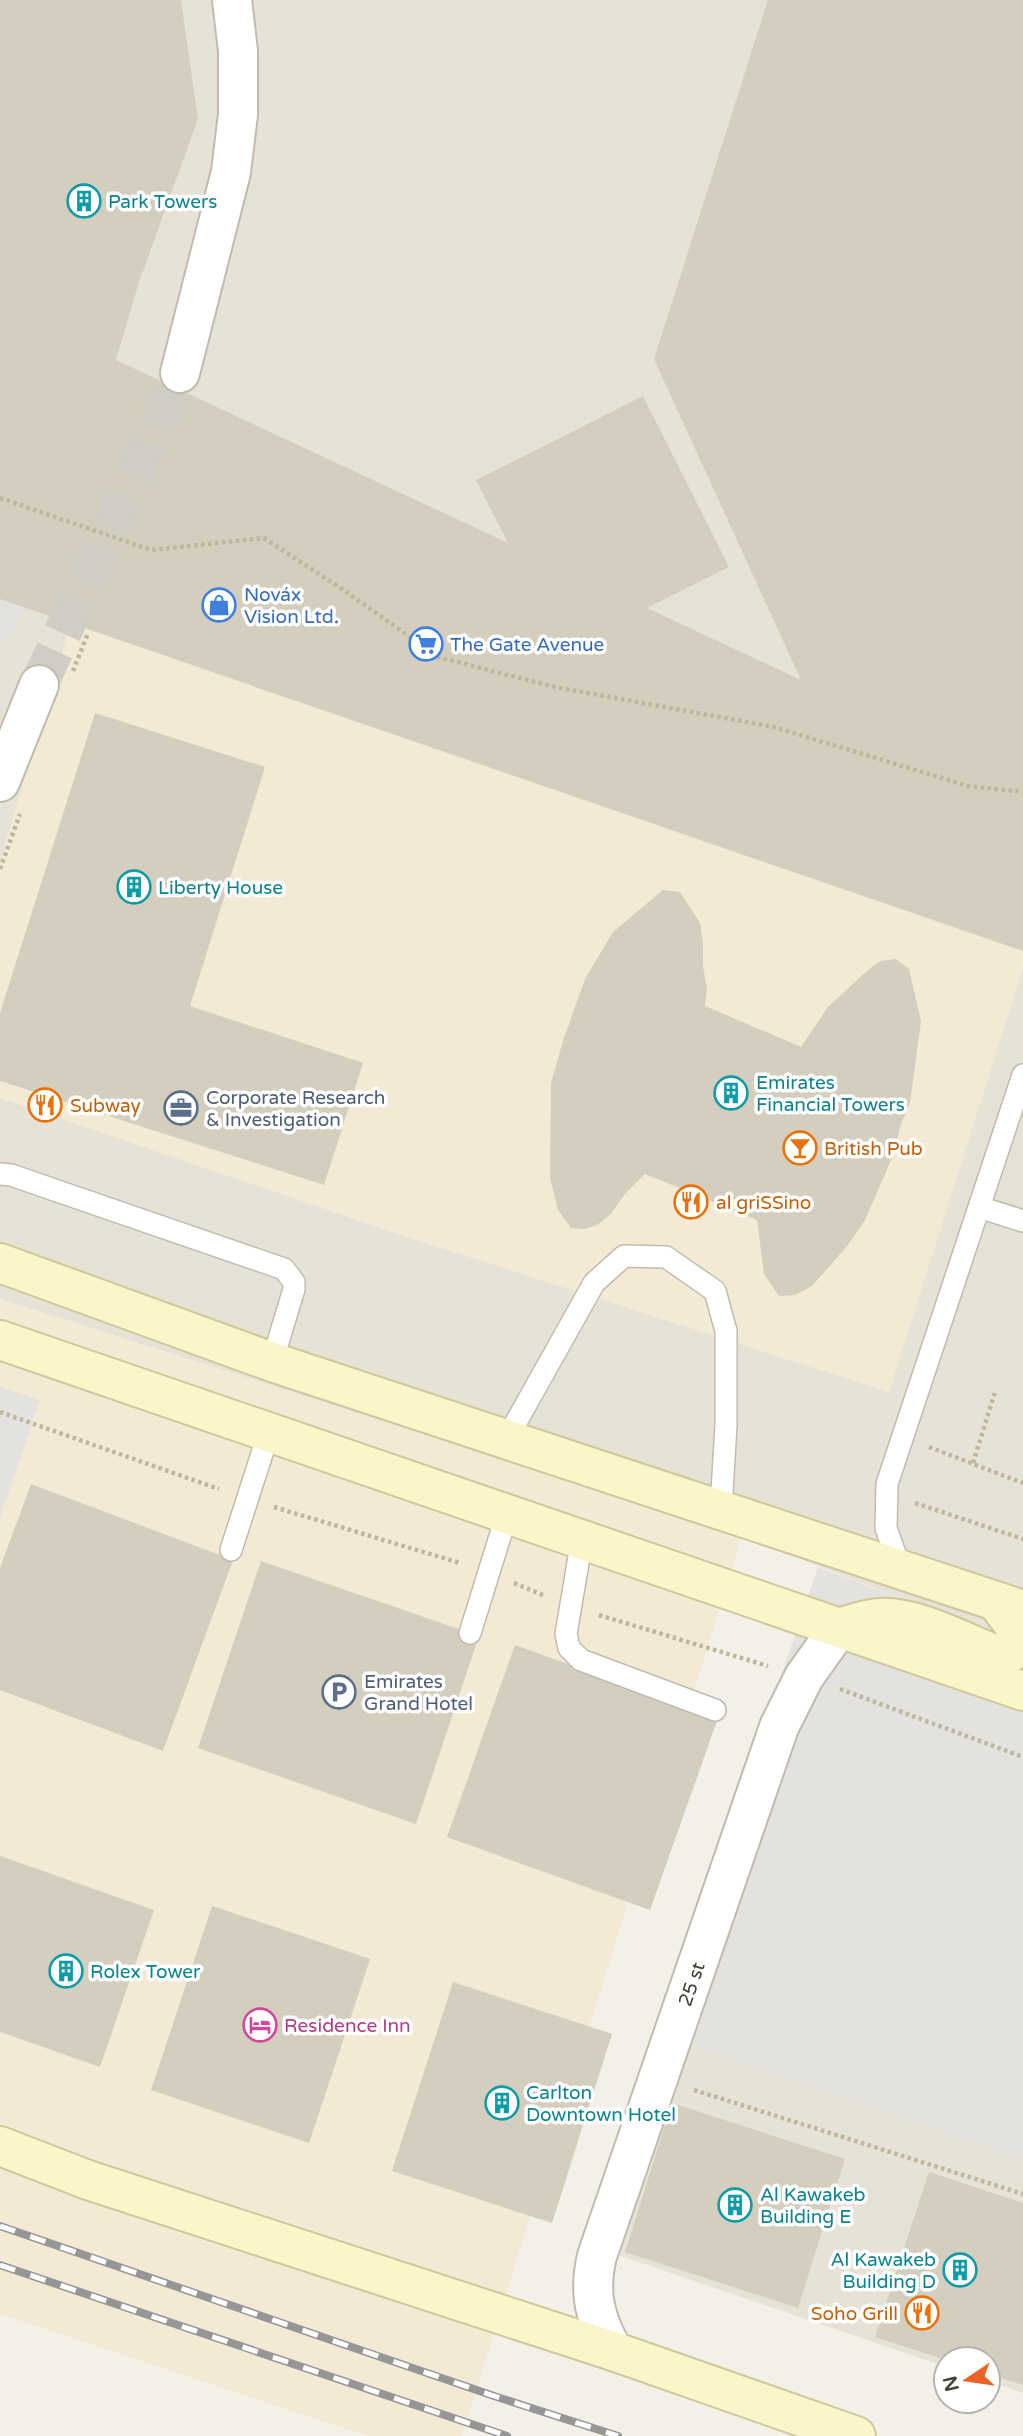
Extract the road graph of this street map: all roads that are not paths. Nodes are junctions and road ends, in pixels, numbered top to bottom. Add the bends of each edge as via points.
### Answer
1 (232, 0) edge
2 (180, 373) tunnel mouth
3 (38, 685) tunnel mouth
4 (0, 782) edge
5 (1023, 1075) edge
6 (0, 1174) edge
7 (979, 1207) junction
8 (1023, 1221) edge
9 (0, 1263) edge
10 (0, 1340) edge
11 (272, 1362) junction
12 (269, 1432) junction
13 (506, 1440) junction
14 (721, 1509) junction
15 (507, 1514) junction
16 (582, 1539) junction
17 (231, 1550) dead end
18 (900, 1568) junction
19 (1009, 1605) edge
20 (839, 1628) junction
21 (470, 1633) dead end
22 (1023, 1691) edge
23 (715, 1710) dead end
24 (0, 2146) edge
25 (613, 2351) junction
26 (856, 2436) edge

1 - 2 street via 238,114 230,172
3 - 4 street
5 - 7 lane
6 - 11 lane via 284,1269 294,1282
7 - 8 lane
7 - 18 lane via 887,1484 886,1528
9 - 11 street
10 - 12 street
11 - 13 street
12 - 15 street
12 - 17 lane
13 - 14 street
13 - 14 lane via 594,1283 624,1256 666,1257 715,1291 726,1331
14 - 18 street
15 - 16 street
15 - 21 lane
16 - 20 street
16 - 23 lane via 566,1634 569,1648 581,1660
18 - 19 street
19 - 20 street via 1019,1644 1007,1656 894,1618
20 - 22 street
20 - 25 street, 25 st via 804,1677 779,1727 593,2273 593,2301 600,2328
24 - 25 street via 88,2180
25 - 26 street

